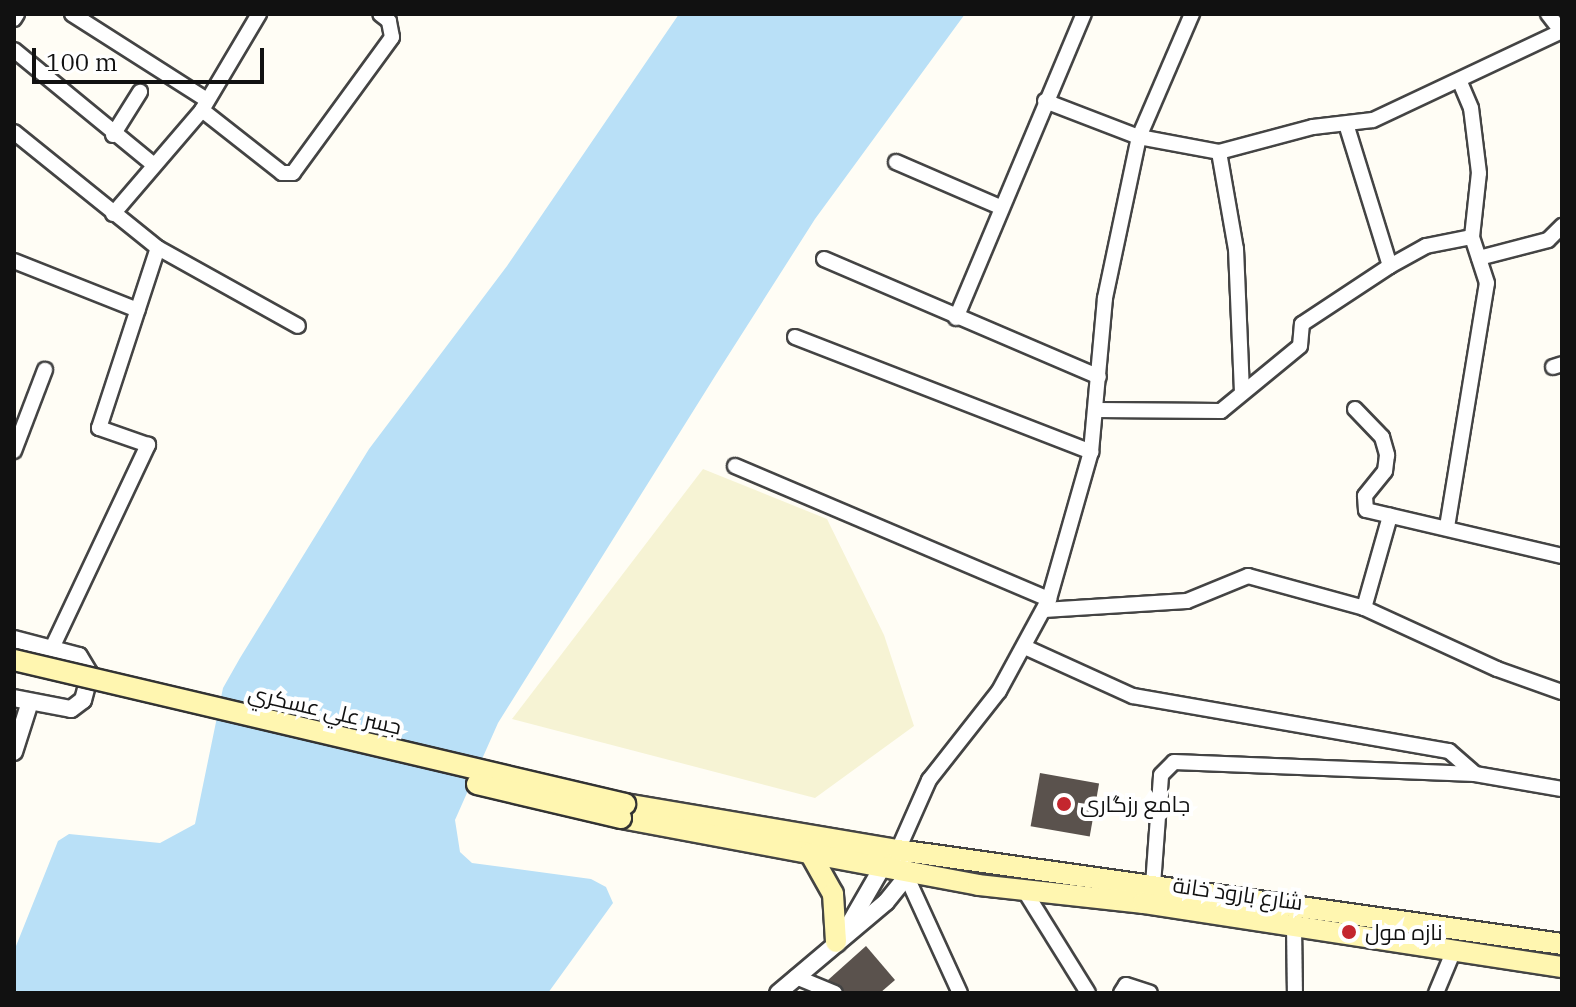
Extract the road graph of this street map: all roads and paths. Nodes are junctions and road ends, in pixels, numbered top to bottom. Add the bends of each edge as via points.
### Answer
1 (17, 14) edge
2 (72, 14) edge
3 (259, 14) edge
4 (380, 14) edge
5 (1084, 14) edge
6 (1192, 14) edge
7 (1548, 14) edge
8 (14, 19) edge
9 (1562, 32) edge
10 (14, 50) edge
11 (1459, 80) junction
12 (140, 92) dead end
13 (1045, 101) junction
14 (203, 104) junction
15 (1346, 124) junction
16 (14, 132) edge
17 (113, 135) junction
18 (1139, 137) junction
19 (1219, 152) junction
20 (896, 162) dead end
21 (154, 165) junction
22 (1000, 207) junction
23 (113, 214) junction
24 (1562, 226) edge
25 (1472, 237) junction
26 (158, 248) junction
27 (1479, 258) junction
28 (824, 259) dead end
29 (14, 261) edge
30 (1390, 266) junction
31 (138, 310) junction
32 (956, 318) junction
33 (298, 326) dead end
34 (795, 337) dead end
35 (45, 370) dead end
36 (1099, 377) junction
37 (1242, 392) junction
38 (1355, 409) dead end
39 (1097, 410) junction
40 (14, 451) edge
41 (1091, 452) junction
42 (735, 466) dead end
43 (1390, 516) junction
44 (1447, 527) junction
45 (1562, 556) edge
46 (1047, 604) junction
47 (1364, 608) junction
48 (14, 639) edge
49 (52, 648) junction
50 (1027, 648) junction
51 (14, 660) edge
52 (14, 674) edge
53 (1562, 692) edge
54 (22, 700) edge
55 (14, 752) edge
56 (1475, 774) junction
57 (1562, 789) edge
58 (623, 811) junction
59 (898, 850) junction
60 (810, 853) junction
61 (982, 860) junction
62 (881, 867) junction
63 (905, 873) junction
64 (978, 885) junction
65 (1153, 885) junction
66 (1024, 890) junction
67 (1294, 925) junction
68 (839, 939) junction
69 (1562, 944) edge
70 (1454, 950) junction
71 (1562, 967) edge
72 (796, 977) junction
73 (778, 993) edge
74 (835, 993) edge
75 (960, 993) edge
76 (1088, 993) edge
77 (1121, 993) edge
78 (1150, 993) edge
79 (1295, 993) edge
80 (1436, 993) edge

1 - 8 street
2 - 14 street
3 - 14 street
4 - 14 street via 389,21 392,37 293,173 282,173
5 - 13 street
6 - 18 street
7 - 9 street
9 - 11 street
10 - 17 street
11 - 15 street via 1373,120
11 - 25 street via 1471,108 1479,173
12 - 17 street
13 - 18 street
13 - 22 street
14 - 21 street
15 - 19 street
15 - 30 street
16 - 23 street
17 - 21 street
18 - 19 street
18 - 36 street via 1105,298
19 - 37 street via 1237,264
20 - 22 street
21 - 23 street
22 - 32 street
23 - 26 street
24 - 27 street via 1548,240
25 - 27 street
25 - 30 street via 1426,246
26 - 31 street
26 - 33 street
27 - 44 street via 1487,283
28 - 32 street
29 - 31 street
30 - 37 street via 1302,324 1300,346
31 - 49 street via 99,428 148,445
32 - 36 street
34 - 41 street
35 - 40 street
36 - 39 street
37 - 39 street via 1221,411
38 - 43 street via 1382,437 1387,455 1385,471 1363,503 1366,510
39 - 41 street
41 - 46 street
42 - 46 street
43 - 44 street
43 - 47 street
44 - 45 street
46 - 47 street via 1187,601 1248,576
46 - 50 street
47 - 53 street via 1497,669
48 - 49 street
49 - 54 street via 85,661 90,674 83,700 64,711
50 - 56 street via 1133,696 1449,751
50 - 59 street via 940,762
51 - 58 main road, جسر علي عسكري, bridge
52 - 58 main road, جسر علي عسكري, bridge
54 - 55 street
56 - 57 street
56 - 65 street via 1174,762 1161,775
58 - 59 main road, شارع بارود خانة
58 - 60 main road, شارع بارود خانة
59 - 61 main road, شارع بارود خانة
59 - 62 street
59 - 63 street
60 - 62 main road, شارع بارود خانة
60 - 68 main road via 833,894
61 - 64 main road
61 - 65 main road, شارع بارود خانة
62 - 63 main road, شارع بارود خانة
62 - 68 street
63 - 64 main road, شارع بارود خانة
63 - 68 street via 886,902
63 - 75 street
64 - 66 main road, شارع بارود خانة
65 - 69 main road, شارع بارود خانة
66 - 67 main road, شارع بارود خانة
66 - 76 street
67 - 70 main road, شارع بارود خانة
67 - 79 street
68 - 72 street
70 - 71 main road, شارع بارود خانة
70 - 80 street
72 - 73 street
72 - 74 street
77 - 78 street via 1126,985

